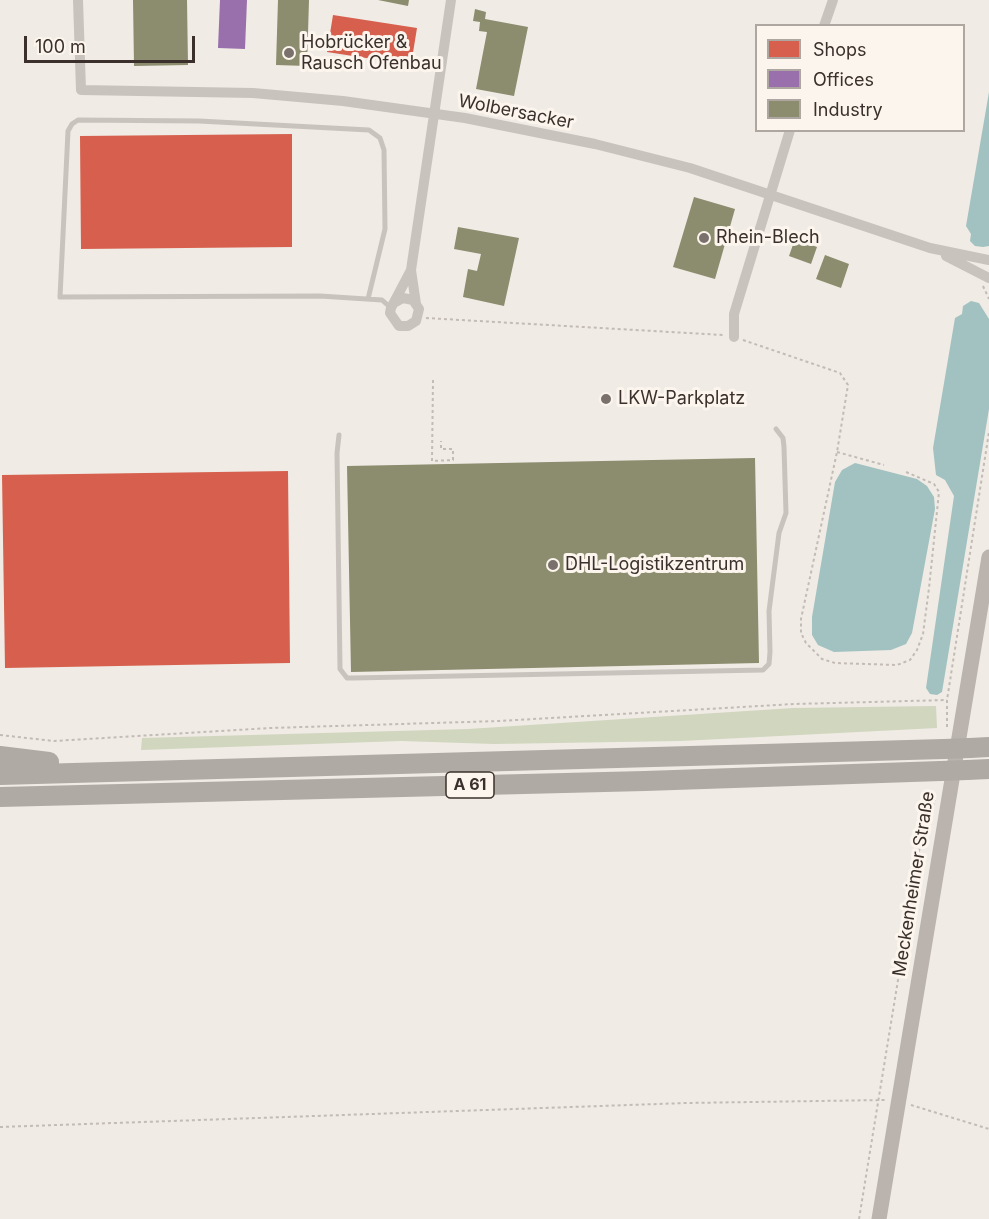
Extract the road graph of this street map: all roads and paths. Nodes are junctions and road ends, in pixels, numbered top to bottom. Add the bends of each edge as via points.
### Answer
1 (78, 0) edge
2 (451, 0) edge
3 (833, 0) edge
4 (826, 24) edge
5 (433, 113) junction
6 (789, 132) edge
7 (771, 196) junction
8 (930, 248) junction
9 (989, 260) edge
10 (411, 270) junction
11 (989, 278) edge
12 (368, 299) junction
13 (416, 304) junction
14 (392, 305) junction
15 (417, 319) junction
16 (734, 337) junction
17 (433, 380) dead end
18 (776, 429) dead end
19 (989, 432) edge
20 (339, 435) dead end
21 (441, 441) dead end
22 (837, 452) junction
23 (884, 465) dead end
24 (906, 472) dead end
25 (989, 556) edge
26 (947, 700) junction
27 (947, 728) dead end
28 (0, 735) edge
29 (980, 747) edge
30 (0, 756) edge
31 (387, 764) junction
32 (989, 769) edge
33 (0, 775) edge
34 (940, 781) junction
35 (0, 797) edge
36 (880, 1100) junction
37 (898, 1101) junction
38 (0, 1127) edge
39 (989, 1130) edge
40 (859, 1219) edge
41 (879, 1219) edge

1 - 5 street, Wolbersacker via 81,90 253,93
2 - 5 street
3 - 4 street
5 - 7 street, Wolbersacker via 595,144 690,168
5 - 10 street
6 - 7 street
7 - 8 street, Wolbersacker
7 - 16 street via 734,314
8 - 9 street, Wolbersacker
8 - 11 street, Wolbersacker
10 - 13 street
10 - 14 street
12 - 12 lane via 60,297 68,131 72,124 78,120 199,121 369,130 380,138 384,150 385,229
12 - 14 lane
13 - 14 street via 402,298
13 - 15 street
14 - 15 street via 391,318 399,326 408,327
15 - 16 path
16 - 22 path via 845,378 848,385
17 - 21 path via 432,461 453,460 453,449 441,449
18 - 20 lane via 783,438 786,513 779,533 769,611 770,652 763,670 353,678 343,674 340,662
19 - 26 path
22 - 23 path
22 - 24 path via 801,620 801,633 813,652 835,663 897,665 910,660 923,634 939,492 934,484
25 - 37 main road, Meckenheimer Straße
26 - 27 path
26 - 28 path via 270,728 54,741
29 - 31 highway, A 61, bridge
30 - 31 highway, A 61 via 40,762 338,756
31 - 33 highway, A 61
32 - 34 highway, A 61, bridge via 967,770
34 - 35 highway, A 61 via 645,782
34 - 36 path via 922,833
36 - 37 path
36 - 38 path
36 - 40 path
37 - 39 path
37 - 41 main road, Meckenheimer Straße

